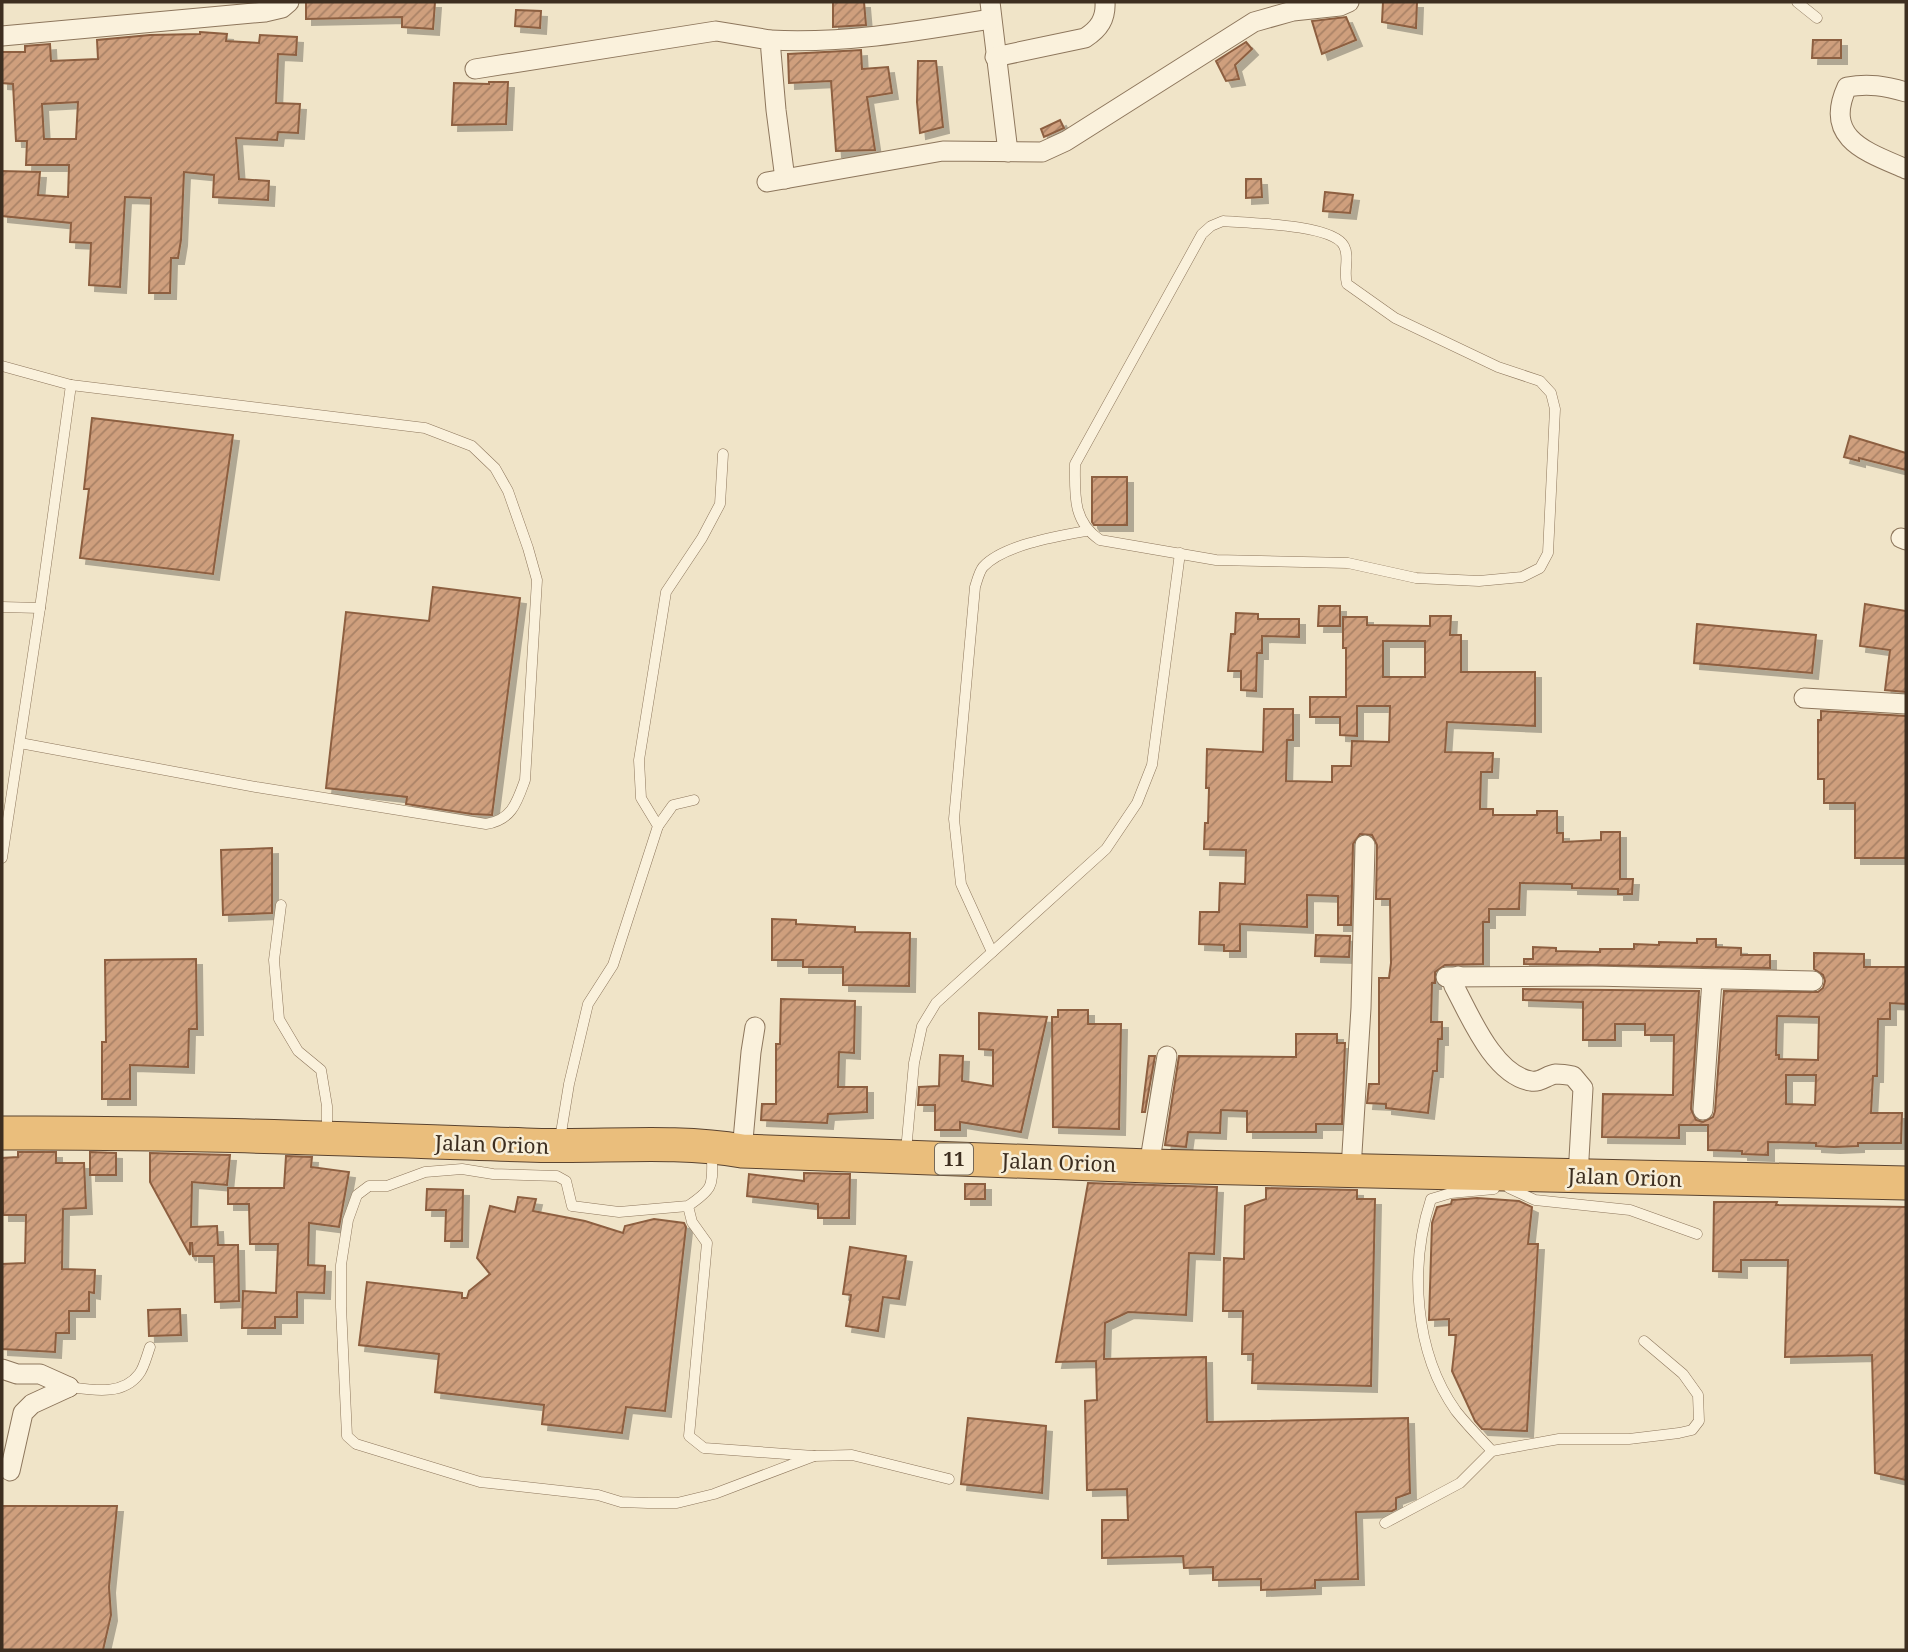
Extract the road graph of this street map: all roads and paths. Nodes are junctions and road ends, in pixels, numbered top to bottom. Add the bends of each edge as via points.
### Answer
1 (289, 2) edge
2 (1105, 2) edge
3 (1349, 2) edge
4 (1797, 2) edge
5 (990, 10) edge
6 (1817, 18) dead end
7 (2, 36) edge
8 (770, 40) junction
9 (995, 57) junction
10 (475, 69) dead end
11 (1906, 92) edge
12 (1008, 152) junction
13 (1906, 169) edge
14 (2, 366) edge
15 (71, 384) junction
16 (723, 454) dead end
17 (1086, 531) junction
18 (1180, 553) junction
19 (2, 607) edge
20 (40, 608) junction
21 (1804, 698) dead end
22 (1906, 704) edge
23 (20, 743) junction
24 (694, 800) dead end
25 (658, 826) junction
26 (1365, 845) dead end
27 (2, 858) edge
28 (281, 905) dead end
29 (992, 952) junction
30 (1712, 980) junction
31 (1813, 981) dead end
32 (755, 1027) dead end
33 (1167, 1056) dead end
34 (1703, 1110) dead end
35 (2, 1133) edge
36 (327, 1138) junction
37 (558, 1146) junction
38 (727, 1149) junction
39 (906, 1157) junction
40 (1149, 1166) junction
41 (1351, 1169) junction
42 (1578, 1176) junction
43 (1513, 1180) junction
44 (1906, 1183) edge
45 (688, 1206) junction
46 (1697, 1234) dead end
47 (1644, 1341) dead end
48 (150, 1347) dead end
49 (2, 1369) edge
50 (69, 1387) junction
51 (1492, 1451) junction
52 (814, 1456) junction
53 (9, 1471) dead end
54 (949, 1479) dead end
55 (1385, 1523) dead end

1 - 7 street via 265,12
2 - 9 street via 1098,30 1086,38
3 - 12 street via 1254,22 1054,148
4 - 6 lane
5 - 8 street via 924,30 828,41
5 - 9 street
8 - 10 street via 716,32
8 - 12 street via 776,181 943,151
9 - 12 street
11 - 13 street via 1861,84 1847,87 1840,102 1843,128 1853,144
14 - 15 lane
15 - 20 lane
15 - 23 lane via 425,428 472,446 495,468 508,491 537,580 525,780 508,816 486,824
16 - 25 lane via 720,505 666,592 639,760 641,798
17 - 18 lane via 1100,540
17 - 18 lane via 1075,502 1075,464 1202,234 1223,221 1297,226 1337,238 1346,253 1347,284 1395,317 1498,367 1540,381 1550,393 1555,409 1548,553 1540,568 1522,577 1479,581 1416,578 1348,564 1216,560
17 - 29 lane via 1001,555 982,568 975,587 954,819 961,884
18 - 29 lane via 1152,765 1137,803 1106,849
19 - 20 lane
20 - 23 lane
21 - 22 street
23 - 27 lane
24 - 25 lane via 673,805
25 - 37 lane via 613,965 588,1004
26 - 41 street via 1362,1008
28 - 36 lane via 274,960 279,1019 298,1051 321,1070
29 - 39 lane via 936,1003 922,1026
30 - 31 street
30 - 34 street
30 - 42 street via 1452,976 1482,1037 1506,1069 1517,1078 1535,1082 1555,1074 1573,1076 1583,1088
32 - 38 street
33 - 40 street
35 - 36 highway, Jalan Orion / 11
36 - 37 highway, Jalan Orion / 11
37 - 38 highway, Jalan Orion / 11
38 - 39 highway, Jalan Orion / 11
38 - 45 lane via 706,1194
39 - 40 highway, Jalan Orion / 11
40 - 41 highway, Jalan Orion / 11
41 - 43 highway, Jalan Orion / 11
42 - 43 highway, Jalan Orion / 11
42 - 44 highway, Jalan Orion / 11
43 - 46 lane via 1535,1200 1630,1210
43 - 51 lane via 1431,1199 1419,1273 1421,1329 1430,1362 1455,1409
45 - 52 lane via 692,1222 707,1243 689,1436 704,1448
45 - 52 lane via 619,1212 572,1206 566,1181 557,1176 462,1169 425,1172 387,1186 369,1186 357,1195 348,1220 341,1265 347,1436 356,1444 480,1482 598,1495 621,1502 677,1503
47 - 51 lane via 1683,1374 1698,1395 1699,1421 1692,1430 1629,1439 1559,1439
48 - 50 lane via 140,1374 119,1389
49 - 50 street via 40,1374
50 - 53 street via 23,1413
51 - 55 lane via 1460,1483
52 - 54 lane via 852,1455

